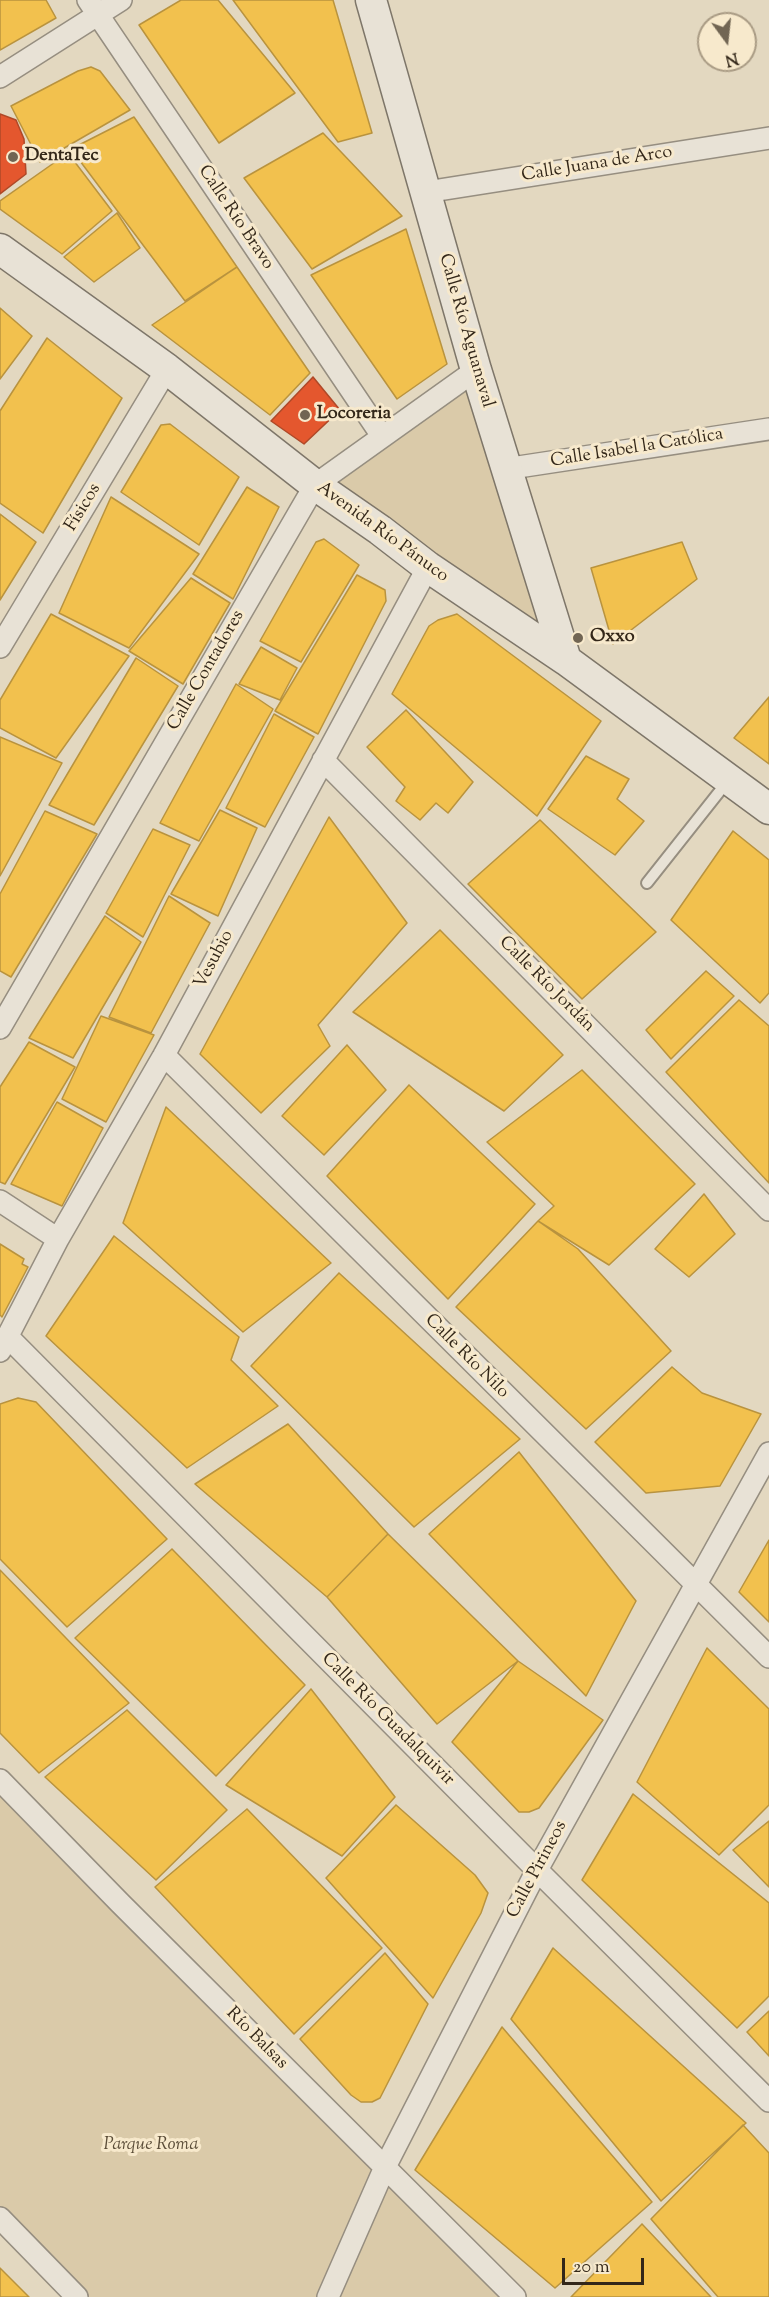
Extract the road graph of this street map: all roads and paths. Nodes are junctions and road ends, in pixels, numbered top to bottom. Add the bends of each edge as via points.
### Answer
1 (121, 0) edge
2 (371, 0) edge
3 (93, 7) edge
4 (0, 77) edge
5 (769, 138) edge
6 (426, 192) junction
7 (0, 249) edge
8 (168, 369) junction
9 (476, 370) junction
10 (769, 429) edge
11 (382, 436) junction
12 (505, 469) junction
13 (315, 485) junction
14 (428, 567) junction
15 (0, 647) edge
16 (566, 660) junction
17 (323, 760) junction
18 (729, 779) junction
19 (769, 809) edge
20 (647, 883) dead end
21 (0, 1028) edge
22 (164, 1055) junction
23 (0, 1201) edge
24 (769, 1210) edge
25 (58, 1239) junction
26 (4, 1344) edge
27 (769, 1453) edge
28 (695, 1584) junction
29 (769, 1657) edge
30 (0, 1780) edge
31 (537, 1870) junction
32 (769, 2101) edge
33 (385, 2168) junction
34 (0, 2218) edge
35 (77, 2297) edge
36 (328, 2297) edge
37 (515, 2297) edge

1 - 3 street
2 - 6 street, Calle Río Aguanaval
3 - 4 street
3 - 11 street, Calle Río Bravo
5 - 6 street, Calle Juana de Arco
6 - 9 street, Calle Río Aguanaval
7 - 8 street, Avenida Río Pánuco
8 - 13 street, Avenida Río Pánuco
8 - 15 street, Físicos
9 - 11 street, Calle Contadores
9 - 12 street, Calle Río Aguanaval
10 - 12 street, Calle Isabel la Católica
11 - 13 street, Calle Contadores
12 - 16 street, Calle Río Aguanaval
13 - 14 street, Avenida Río Pánuco
13 - 21 street, Calle Contadores
14 - 16 street, Avenida Río Pánuco
14 - 17 street, Vesubio
16 - 18 street, Avenida Río Pánuco
17 - 22 street, Vesubio
17 - 24 street, Calle Río Jordán
18 - 19 street, Avenida Río Pánuco
18 - 20 lane
22 - 25 street, Vesubio
22 - 28 street, Calle Río Nilo
23 - 25 street
25 - 26 street, Vesubio
26 - 31 street, Calle Río Guadalquivir
27 - 28 street, Calle Pirineos
28 - 29 street, Calle Río Nilo
28 - 31 street, Calle Pirineos
30 - 33 street, Río Balsas
31 - 32 street, Calle Río Guadalquivir
31 - 33 street, Calle Pirineos
33 - 36 street, Calle Pirineos
33 - 37 street, Río Balsas
34 - 35 street

